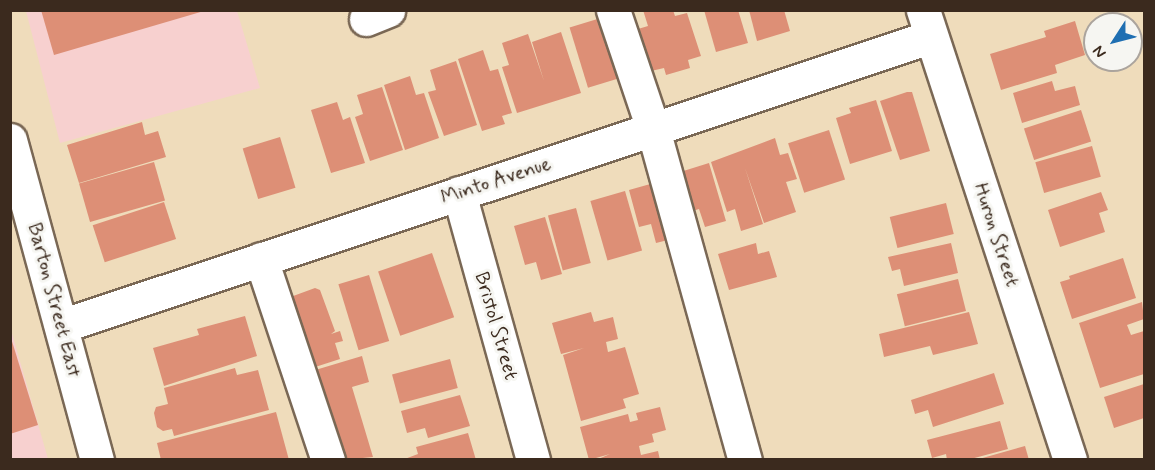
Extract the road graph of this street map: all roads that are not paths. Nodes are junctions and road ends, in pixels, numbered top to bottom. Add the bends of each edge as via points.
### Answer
1 (613, 10) edge
2 (926, 24) edge
3 (653, 129) junction
4 (11, 143) edge
5 (459, 193) junction
6 (261, 259) junction
7 (61, 326) junction
8 (97, 459) edge
9 (328, 459) edge
10 (533, 459) edge
11 (745, 459) edge
12 (1070, 459) edge

1 - 3 street
2 - 3 street, Minto Avenue
2 - 12 street, Huron Street
3 - 5 street, Minto Avenue
3 - 11 street
4 - 7 street, Barton Street East
5 - 6 street, Minto Avenue
5 - 10 street, Bristol Street
6 - 7 street, Minto Avenue
6 - 9 street
7 - 8 street, Barton Street East

